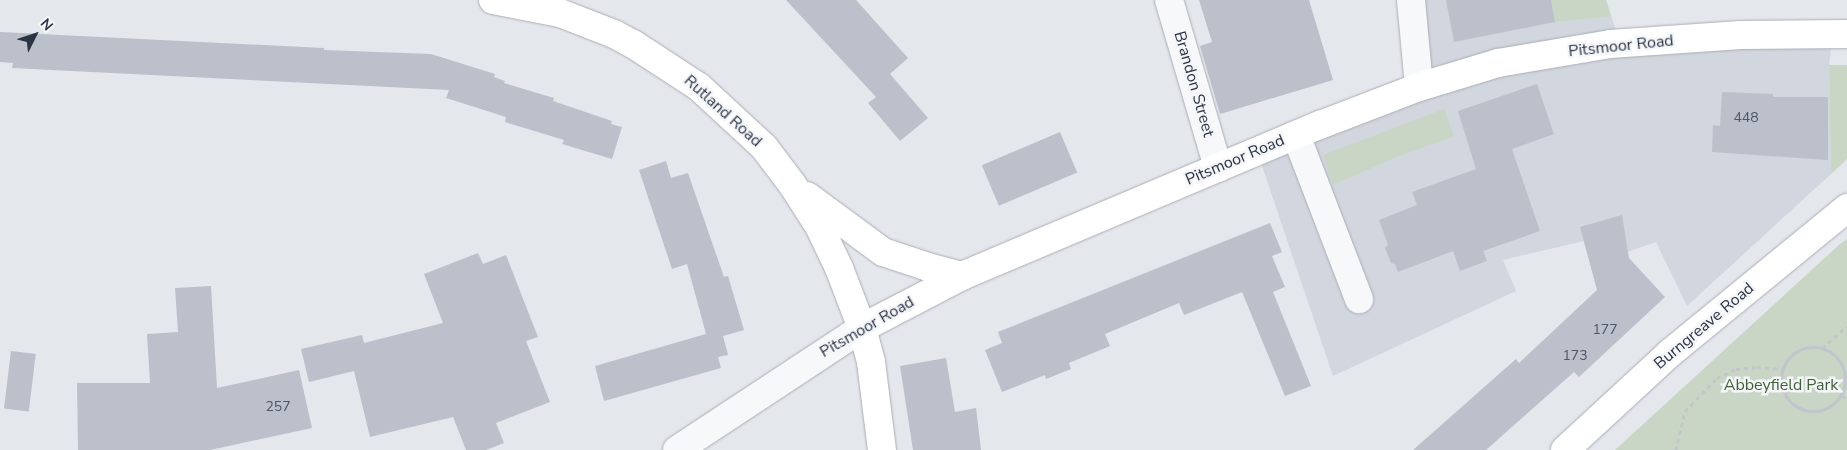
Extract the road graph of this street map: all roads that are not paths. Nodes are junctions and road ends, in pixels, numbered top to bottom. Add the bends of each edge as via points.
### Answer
1 (493, 0) edge
2 (1169, 0) edge
3 (1410, 0) edge
4 (563, 6) edge
5 (1847, 34) edge
6 (1419, 87) junction
7 (1296, 135) junction
8 (1218, 168) junction
9 (792, 184) junction
10 (1847, 208) edge
11 (962, 276) junction
12 (1359, 299) dead end
13 (862, 328) junction
14 (677, 450) edge
15 (882, 450) edge
16 (1565, 450) edge

1 - 4 main road, Rutland Road
2 - 8 street, Brandon Street
3 - 6 street
4 - 9 main road, Rutland Road via 627,41 699,87 764,147
5 - 6 main road, Pitsmoor Road via 1741,35 1610,44 1498,63
6 - 7 main road, Pitsmoor Road
7 - 8 main road, Pitsmoor Road
7 - 12 street
8 - 11 main road, Pitsmoor Road
9 - 11 main road via 883,252
9 - 13 main road, Rutland Road via 823,235
10 - 16 main road, Burngreave Road via 1670,353
11 - 13 main road, Pitsmoor Road
13 - 14 street, Pitsmoor Road
13 - 15 main road, Rutland Road via 871,362

